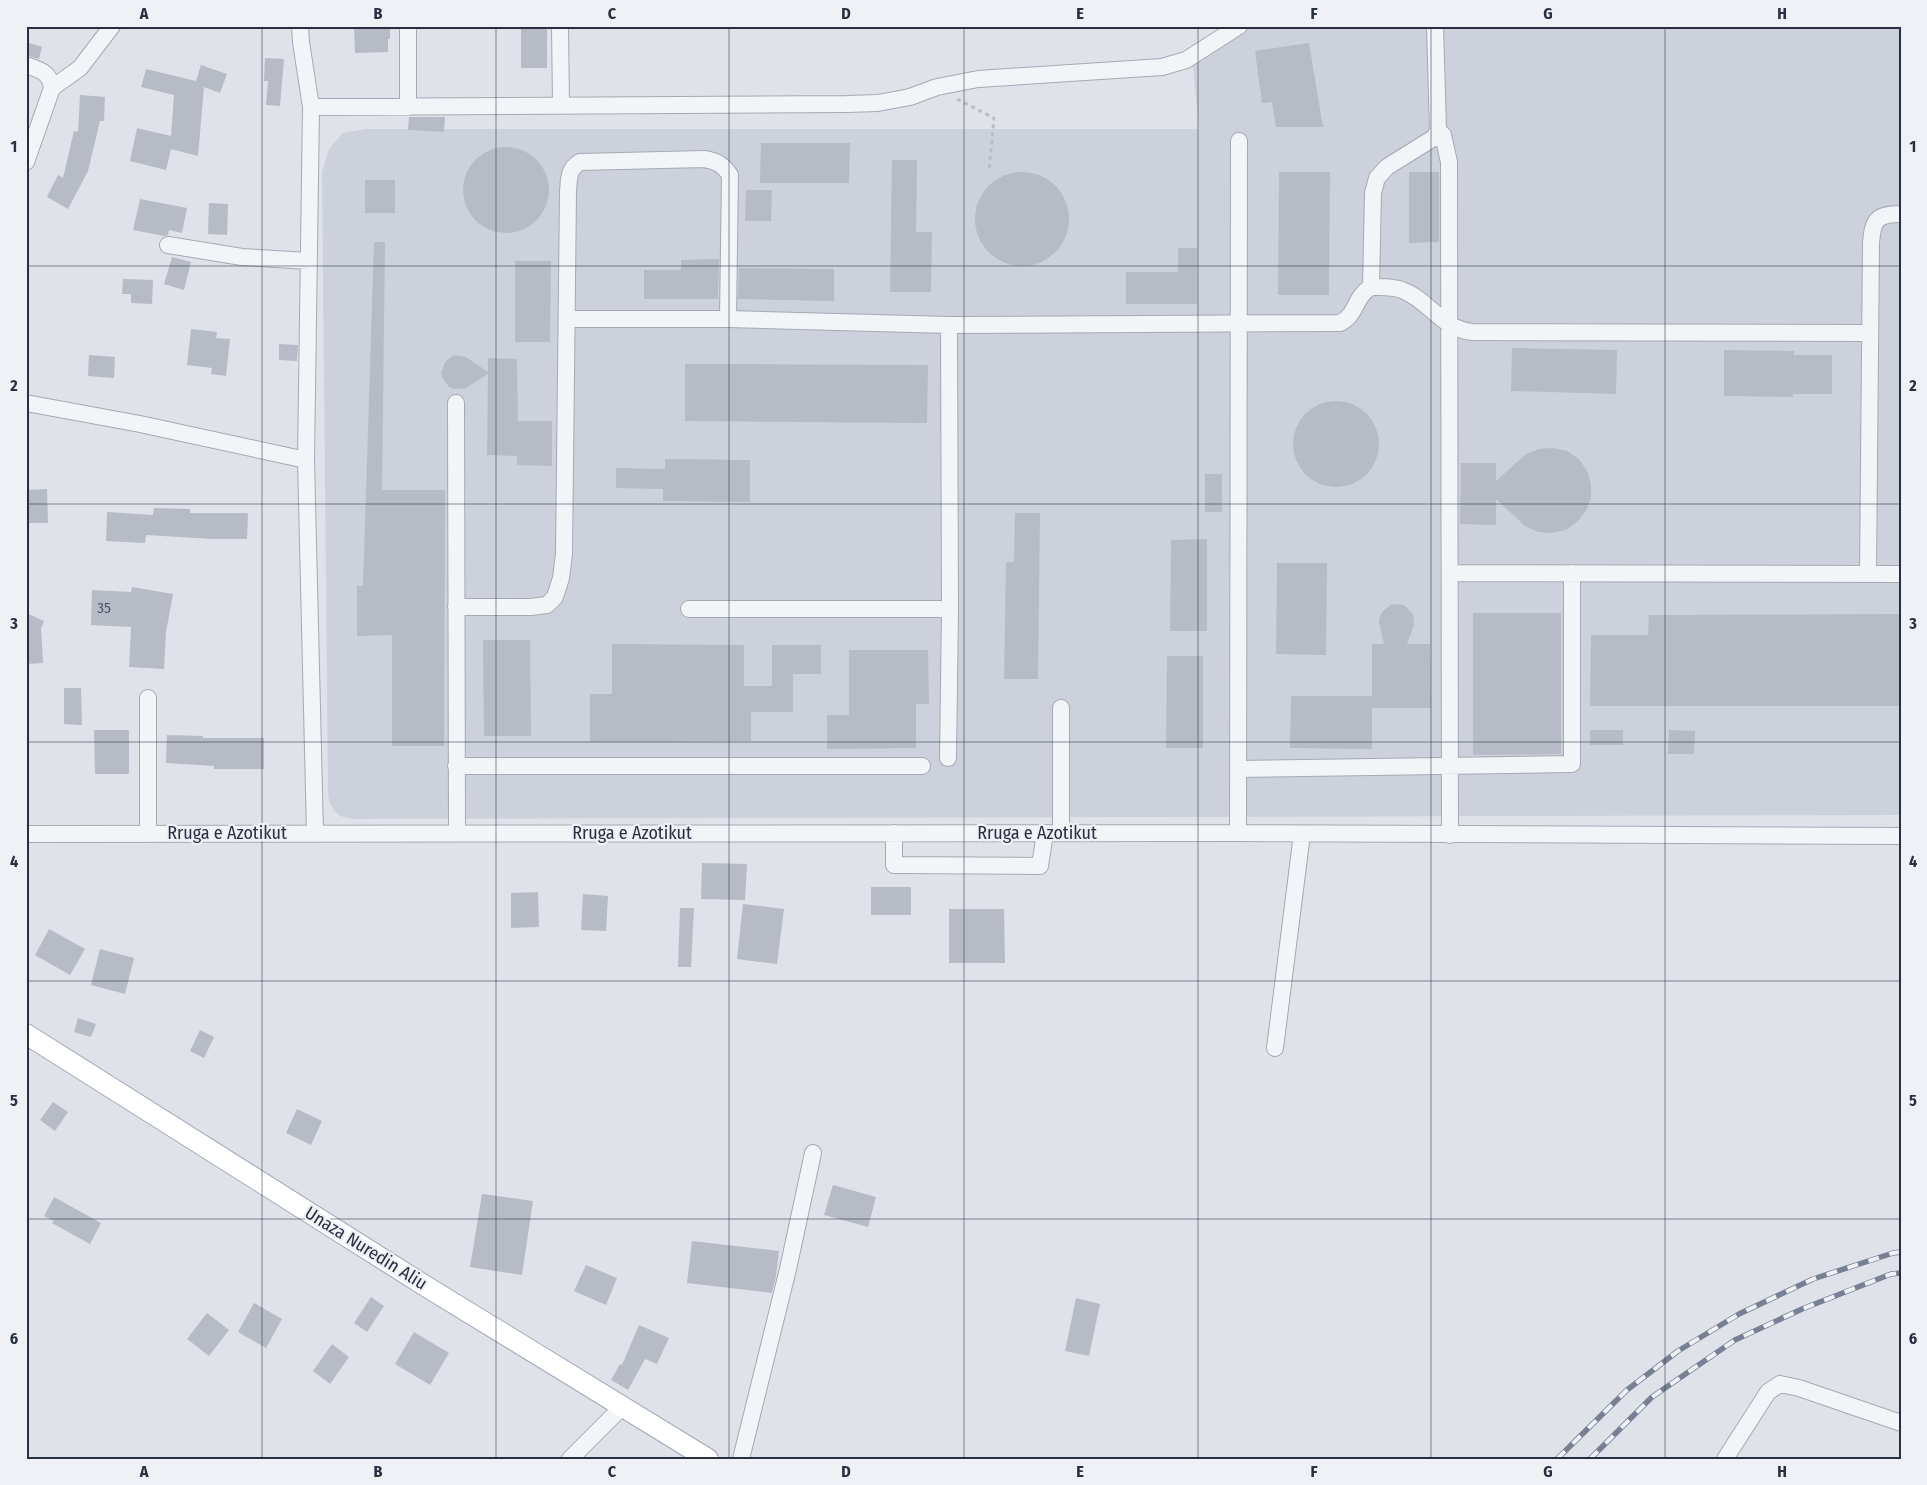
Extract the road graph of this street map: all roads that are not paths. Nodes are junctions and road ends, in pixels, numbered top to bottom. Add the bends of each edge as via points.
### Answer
1 (112, 26) edge
2 (300, 26) edge
3 (408, 26) edge
4 (560, 26) edge
5 (1239, 26) edge
6 (1435, 26) edge
7 (26, 65) edge
8 (52, 88) junction
9 (561, 106) junction
10 (408, 107) junction
11 (311, 108) junction
12 (1438, 130) junction
13 (1239, 141) dead end
14 (26, 162) edge
15 (1901, 214) edge
16 (168, 245) dead end
17 (309, 261) junction
18 (1372, 287) junction
19 (567, 319) junction
20 (728, 319) junction
21 (1239, 323) junction
22 (949, 325) junction
23 (1449, 325) junction
24 (1870, 333) junction
25 (26, 403) edge
26 (456, 403) dead end
27 (306, 460) junction
28 (1450, 574) junction
29 (1572, 574) junction
30 (1868, 574) junction
31 (1901, 574) edge
32 (456, 607) junction
33 (689, 609) dead end
34 (950, 609) junction
35 (148, 698) dead end
36 (1061, 708) dead end
37 (948, 758) dead end
38 (456, 766) junction
39 (922, 766) dead end
40 (1450, 766) junction
41 (1238, 769) junction
42 (315, 833) junction
43 (457, 833) junction
44 (894, 833) junction
45 (1045, 833) junction
46 (1061, 833) junction
47 (1238, 833) junction
48 (26, 834) edge
49 (148, 834) junction
50 (1302, 834) junction
51 (1450, 835) junction
52 (1901, 836) edge
53 (26, 1034) edge
54 (1275, 1048) dead end
55 (814, 1153) dead end
56 (623, 1406) junction
57 (1901, 1423) edge
58 (570, 1459) edge
59 (708, 1459) edge
60 (741, 1459) edge
61 (1725, 1459) edge

1 - 8 street via 80,68
2 - 11 street
3 - 10 street
4 - 9 street
5 - 9 street via 1186,60 1162,67 978,79 878,103
6 - 12 street
7 - 8 street via 45,73 51,79
8 - 14 street
9 - 10 street
10 - 11 street
11 - 17 street
12 - 18 street via 1435,137 1386,167 1377,178 1373,193
12 - 23 street via 1443,136 1449,162
13 - 21 street
15 - 24 street via 1883,215 1874,223 1872,230
16 - 17 street via 242,256
17 - 27 street
18 - 21 street via 1363,292 1352,313 1340,323
18 - 23 street via 1403,290
19 - 20 street
19 - 20 street via 568,192 573,166 580,162 704,160 716,161 730,175
19 - 32 street via 564,554 555,597 546,605 531,607
20 - 22 street
21 - 22 street
21 - 41 street
22 - 34 street
23 - 24 street via 1472,332
23 - 28 street
24 - 30 street
25 - 27 street
26 - 32 street
27 - 42 street
28 - 29 street
28 - 40 street
29 - 30 street
29 - 40 street via 1572,764
30 - 31 street
32 - 38 street
33 - 34 street
34 - 37 street
35 - 49 street
36 - 46 street
38 - 39 street
38 - 43 street
40 - 41 street
40 - 51 street
41 - 47 street
42 - 43 street, Rruga e Azotikut
42 - 49 street, Rruga e Azotikut
43 - 44 street, Rruga e Azotikut
44 - 45 street, Rruga e Azotikut
44 - 45 street via 894,865 1040,866
45 - 46 street, Rruga e Azotikut
46 - 47 street, Rruga e Azotikut
47 - 50 street, Rruga e Azotikut
48 - 49 street, Rruga e Azotikut
50 - 51 street, Rruga e Azotikut
50 - 54 street
51 - 52 street, Rruga e Azotikut
53 - 56 main road, Unaza Nuredin Aliu via 427,1287
55 - 60 street
56 - 58 street
56 - 59 main road, Unaza Nuredin Aliu
57 - 61 street via 1780,1384 1765,1397

